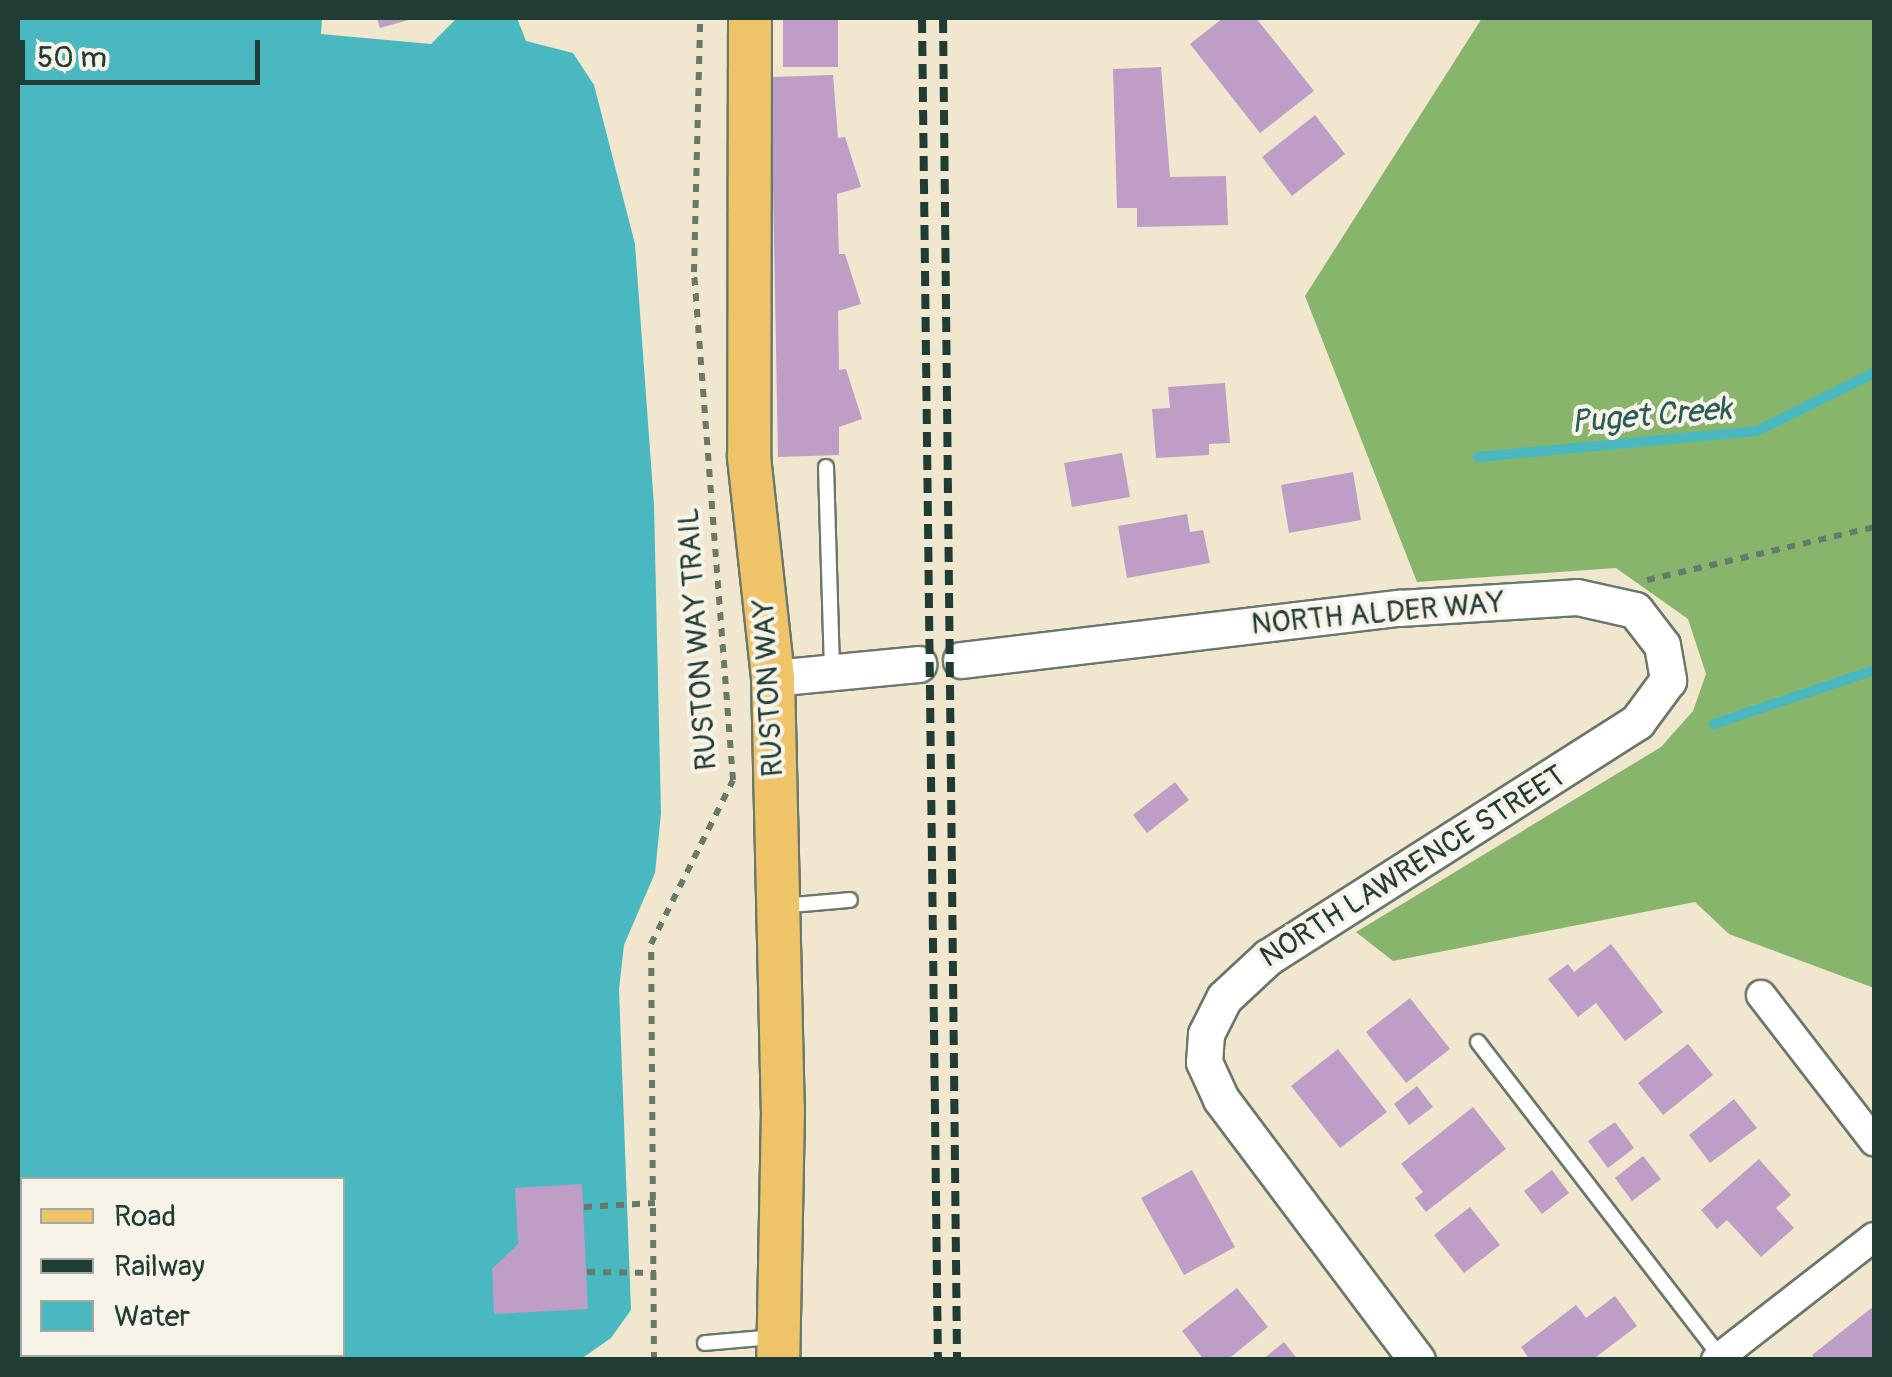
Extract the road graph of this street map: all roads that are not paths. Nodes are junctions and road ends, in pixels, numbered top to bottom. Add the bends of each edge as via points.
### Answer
1 (750, 18) edge
2 (826, 467) dead end
3 (961, 660) dead end
4 (918, 664) dead end
5 (832, 672) junction
6 (773, 678) junction
7 (1616, 738) joint
8 (850, 900) dead end
9 (778, 906) junction
10 (1761, 995) dead end
11 (1478, 1042) dead end
12 (1874, 1140) edge
13 (1874, 1237) edge
14 (705, 1343) dead end
15 (778, 1348) edge
16 (1719, 1359) edge
17 (1417, 1360) edge

1 - 6 main road, RUSTON WAY via 749,457
2 - 5 lane
3 - 7 street, NORTH ALDER WAY via 1400,608 1577,597 1611,601 1635,610 1662,645 1670,668 1654,708
4 - 5 street
5 - 6 street
6 - 9 main road, RUSTON WAY
7 - 17 street, NORTH LAWRENCE STREET via 1340,908 1239,980 1210,1022 1208,1074 1232,1116
8 - 9 lane
9 - 15 main road, RUSTON WAY via 784,1110
10 - 12 street
11 - 16 lane
13 - 16 street
14 - 15 lane

